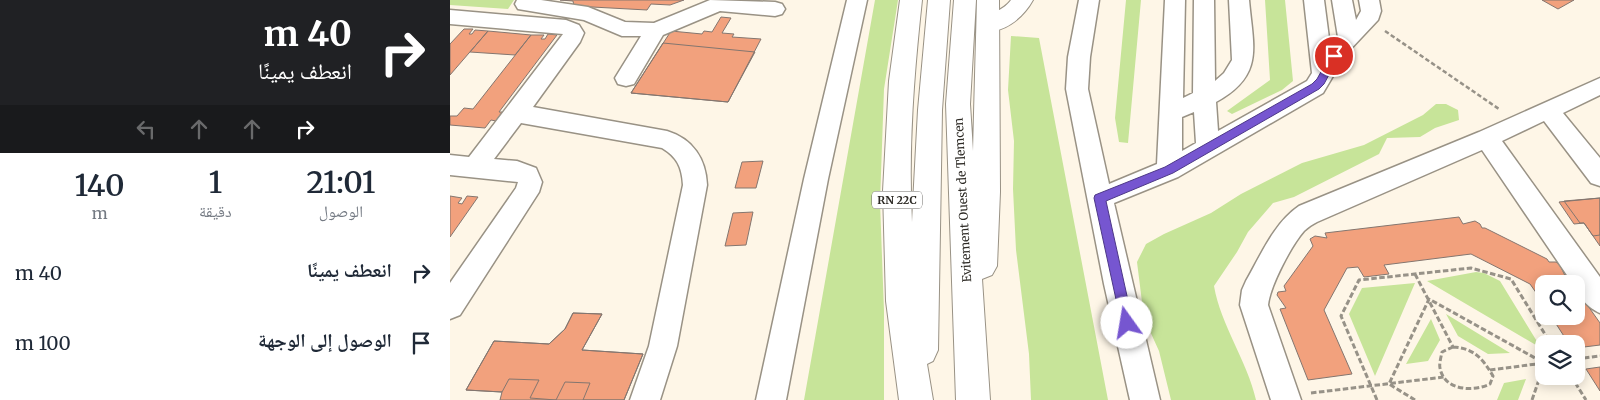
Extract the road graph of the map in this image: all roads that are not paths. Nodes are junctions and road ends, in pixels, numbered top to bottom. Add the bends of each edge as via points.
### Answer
1 (528, 0) edge
2 (857, 0) edge
3 (911, 0) edge
4 (939, 0) edge
5 (965, 0) edge
6 (1022, 0) edge
7 (1089, 0) edge
8 (1175, 0) edge
9 (1204, 0) edge
10 (1240, 0) edge
11 (1314, 0) edge
12 (1342, 0) edge
13 (721, 2) edge
14 (774, 10) edge
15 (1368, 10) edge
16 (988, 12) edge
17 (450, 17) edge
18 (656, 30) junction
19 (1349, 40) junction
20 (1324, 73) junction
21 (626, 78) dead end
22 (1600, 86) edge
23 (1204, 97) junction
24 (1548, 110) junction
25 (1171, 112) junction
26 (516, 113) junction
27 (1487, 138) junction
28 (1208, 147) junction
29 (450, 165) edge
30 (475, 167) junction
31 (1169, 170) junction
32 (1600, 176) edge
33 (1100, 198) junction
34 (1600, 300) edge
35 (450, 306) edge
36 (1285, 398) edge
37 (645, 400) edge
38 (771, 400) edge
39 (916, 400) edge
40 (921, 400) edge
41 (974, 400) edge
42 (1144, 400) edge

1 - 18 street via 525,4 588,14 622,29
2 - 38 street
3 - 39 main road, RN 22C via 900,81 896,191 901,301
4 - 40 main road, RN 22C via 929,129
5 - 41 main road, Evitement Ouest de Tlemcen via 958,104
6 - 16 main road via 1006,18
7 - 33 street via 1077,89
8 - 25 street
9 - 23 street
10 - 23 street via 1241,69 1229,82
11 - 20 street
12 - 19 street
13 - 14 street
13 - 18 street
15 - 19 street
16 - 41 main road via 986,192
17 - 26 street via 572,30 573,38
18 - 21 street
19 - 20 street via 1339,49
20 - 28 street via 1315,87
22 - 24 street
23 - 25 street
23 - 28 street
24 - 27 street
24 - 32 street
25 - 31 street
26 - 30 street
26 - 37 street via 667,140 691,159 695,185 663,346
27 - 34 street
27 - 36 street via 1296,222 1256,290 1254,305
28 - 31 street
29 - 30 street
30 - 35 street via 517,171 527,175 530,182 527,192
31 - 33 street
33 - 42 street

